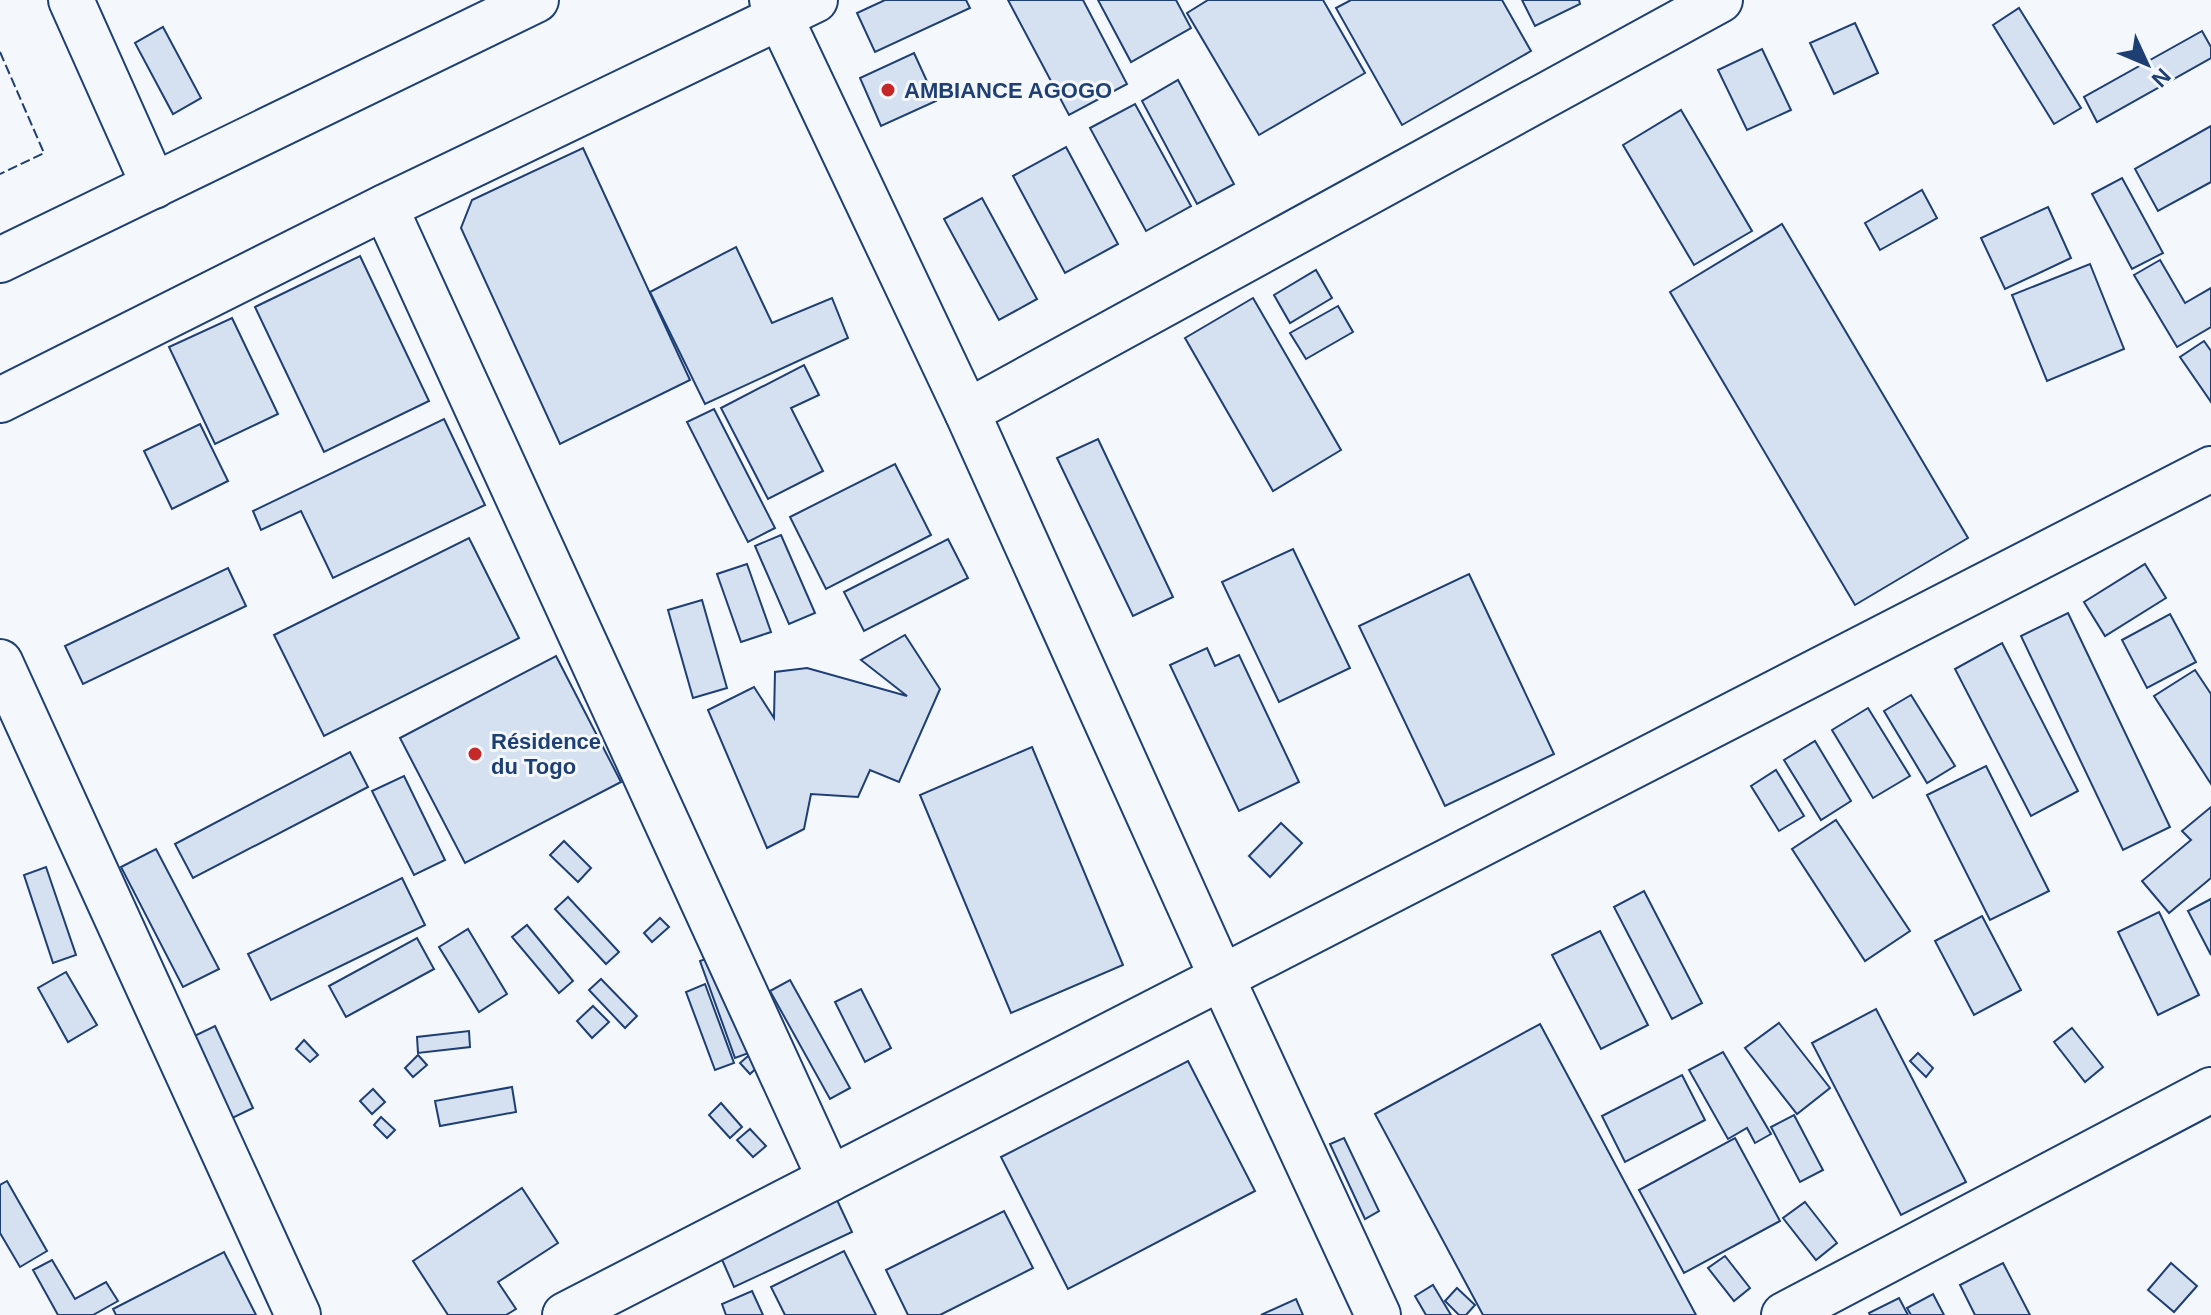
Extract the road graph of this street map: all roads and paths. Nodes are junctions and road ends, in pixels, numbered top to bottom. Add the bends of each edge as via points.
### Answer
1 (71, 0) edge
2 (536, 0) edge
3 (1720, 0) edge
4 (789, 6) edge
5 (154, 186) junction
6 (385, 207) junction
7 (0, 260) edge
8 (0, 400) edge
9 (967, 412) junction
10 (2211, 469) edge
11 (0, 662) edge
12 (1222, 978) junction
13 (2211, 1090) edge
14 (830, 1179) junction
15 (298, 1315) edge
16 (565, 1315) edge
17 (1378, 1315) edge
18 (1784, 1315) edge

1 - 5 street
2 - 5 street
3 - 9 street
4 - 6 street
4 - 9 street
5 - 7 street
6 - 8 street
6 - 14 street
9 - 12 street
10 - 12 street
11 - 15 street
12 - 14 street
12 - 17 street
13 - 18 street
14 - 16 street

